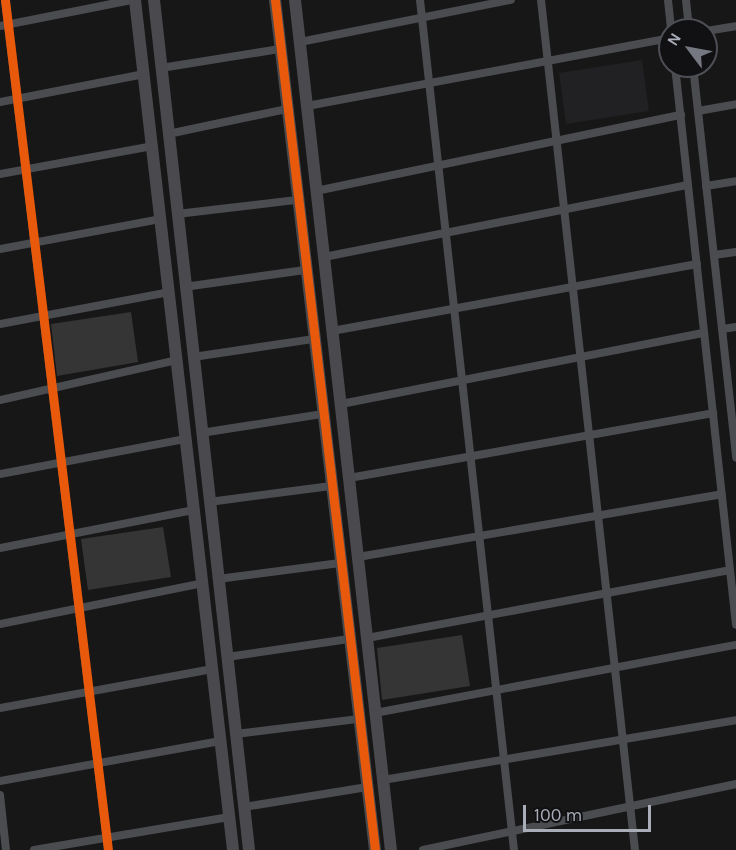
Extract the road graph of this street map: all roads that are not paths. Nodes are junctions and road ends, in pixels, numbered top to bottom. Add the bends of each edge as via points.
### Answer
1 (5, 0) edge
2 (133, 0) edge
3 (154, 0) edge
4 (275, 0) edge
5 (295, 0) edge
6 (420, 0) edge
7 (511, 0) edge
8 (542, 0) edge
9 (668, 0) edge
10 (686, 0) edge
11 (422, 18) junction
12 (670, 18) edge
13 (688, 18) edge
14 (4, 25) edge
15 (736, 26) edge
16 (718, 29) edge
17 (658, 40) edge
18 (300, 42) junction
19 (280, 49) junction
20 (548, 61) junction
21 (161, 68) junction
22 (144, 74) junction
23 (676, 78) edge
24 (694, 78) edge
25 (430, 83) junction
26 (17, 98) junction
27 (0, 102) edge
28 (736, 104) edge
29 (307, 106) junction
30 (287, 109) junction
31 (698, 111) junction
32 (681, 115) junction
33 (168, 134) junction
34 (557, 141) junction
35 (153, 147) junction
36 (439, 165) junction
37 (26, 169) junction
38 (0, 174) edge
39 (736, 181) edge
40 (688, 185) junction
41 (706, 186) junction
42 (316, 191) junction
43 (297, 200) junction
44 (564, 210) junction
45 (177, 214) junction
46 (161, 219) junction
47 (446, 233) junction
48 (35, 243) junction
49 (0, 249) edge
50 (736, 252) edge
51 (714, 255) junction
52 (324, 257) junction
53 (697, 264) junction
54 (305, 270) junction
55 (184, 287) junction
56 (573, 287) junction
57 (170, 291) junction
58 (455, 309) junction
59 (44, 316) junction
60 (0, 324) edge
61 (736, 327) edge
62 (722, 329) junction
63 (332, 331) junction
64 (704, 333) junction
65 (313, 339) junction
66 (193, 357) junction
67 (581, 357) junction
68 (177, 360) junction
69 (462, 380) junction
70 (52, 390) junction
71 (0, 400) edge
72 (733, 400) edge
73 (340, 404) junction
74 (713, 413) junction
75 (322, 414) junction
76 (201, 433) junction
77 (589, 435) junction
78 (186, 438) junction
79 (471, 456) junction
80 (736, 458) edge
81 (61, 462) junction
82 (0, 474) edge
83 (349, 478) junction
84 (331, 486) junction
85 (722, 494) junction
86 (209, 502) junction
87 (194, 510) junction
88 (598, 515) junction
89 (70, 534) junction
90 (480, 536) junction
91 (0, 548) edge
92 (358, 557) junction
93 (340, 562) junction
94 (730, 570) junction
95 (218, 579) junction
96 (202, 584) junction
97 (606, 593) junction
98 (79, 608) junction
99 (489, 615) junction
100 (0, 624) edge
101 (736, 626) edge
102 (367, 638) junction
103 (349, 639) junction
104 (736, 645) edge
105 (227, 657) junction
106 (615, 668) junction
107 (212, 669) junction
108 (497, 690) junction
109 (89, 692) junction
110 (0, 708) edge
111 (375, 713) junction
112 (359, 719) junction
113 (736, 720) edge
114 (236, 734) junction
115 (623, 739) junction
116 (220, 741) junction
117 (504, 759) junction
118 (98, 763) junction
119 (383, 780) junction
120 (0, 781) edge
121 (736, 784) edge
122 (367, 787) junction
123 (0, 795) edge
124 (630, 806) junction
125 (244, 807) junction
126 (229, 817) junction
127 (512, 831) junction
128 (107, 838) junction
129 (6, 850) edge
130 (34, 850) edge
131 (108, 850) edge
132 (233, 850) edge
133 (249, 850) edge
134 (375, 850) edge
135 (391, 850) edge
136 (423, 850) edge
137 (514, 850) edge
138 (635, 850) edge

1 - 14 street
2 - 14 street
2 - 22 street
3 - 21 street
4 - 19 street
5 - 18 street
6 - 11 street
7 - 11 street
8 - 20 street
9 - 12 street
10 - 13 street
11 - 18 street
11 - 25 street
14 - 26 street
15 - 16 street
17 - 20 street
18 - 29 street
19 - 21 street
19 - 30 street
20 - 25 street
20 - 34 street
21 - 33 street
22 - 26 street
22 - 35 street
23 - 32 street
24 - 31 street
25 - 29 street
25 - 36 street
26 - 27 street
26 - 37 street
28 - 31 street
29 - 42 street
30 - 33 street
30 - 43 street
31 - 41 street
32 - 34 street
32 - 40 street
33 - 45 street
34 - 36 street
34 - 44 street
35 - 37 street
35 - 46 street
36 - 42 street
36 - 47 street
37 - 38 street
37 - 48 street
39 - 41 street
40 - 44 street
40 - 53 street
41 - 51 street
42 - 52 street
43 - 45 street
43 - 54 street
44 - 47 street
44 - 56 street
45 - 55 street
46 - 48 street
46 - 57 street
47 - 52 street
47 - 58 street
48 - 49 street
48 - 59 street
50 - 51 street
51 - 62 street
52 - 63 street
53 - 56 street
53 - 64 street
54 - 55 street
54 - 65 street
55 - 66 street
56 - 58 street
56 - 67 street
57 - 59 street
57 - 68 street
58 - 63 street
58 - 69 street
59 - 60 street
59 - 70 street
61 - 62 street
62 - 72 street
63 - 73 street
64 - 67 street
64 - 74 street
65 - 66 street
65 - 75 street
66 - 76 street
67 - 69 street
67 - 77 street
68 - 70 street
68 - 78 street
69 - 73 street
69 - 79 street
70 - 71 street
70 - 81 street
72 - 80 street
73 - 83 street
74 - 77 street
74 - 85 street
75 - 76 street
75 - 84 street
76 - 86 street
77 - 79 street
77 - 88 street
78 - 81 street
78 - 87 street
79 - 83 street
79 - 90 street
81 - 82 street
81 - 89 street
83 - 92 street
84 - 86 street
84 - 93 street
85 - 88 street
85 - 94 street
86 - 95 street
87 - 89 street
87 - 96 street
88 - 90 street
88 - 97 street
89 - 91 street
89 - 98 street
90 - 92 street
90 - 99 street
92 - 102 street
93 - 95 street
93 - 103 street
94 - 97 street
94 - 101 street
95 - 105 street
96 - 98 street
96 - 107 street
97 - 99 street
97 - 106 street
98 - 100 street
98 - 109 street
99 - 102 street
99 - 108 street
102 - 111 street
103 - 105 street
103 - 112 street
104 - 106 street
105 - 114 street
106 - 108 street
106 - 115 street
107 - 109 street
107 - 116 street
108 - 111 street
108 - 117 street
109 - 110 street
109 - 118 street
111 - 119 street
112 - 114 street
112 - 122 street
113 - 115 street
114 - 125 street
115 - 117 street
115 - 124 street
116 - 118 street
116 - 126 street
117 - 119 street
117 - 127 street
118 - 120 street
118 - 128 street
119 - 135 street
121 - 124 street
122 - 125 street
122 - 134 street
123 - 129 street
124 - 127 street
124 - 138 street
125 - 133 street
126 - 128 street
126 - 132 street
127 - 136 street
127 - 137 street
128 - 130 street
128 - 131 street

